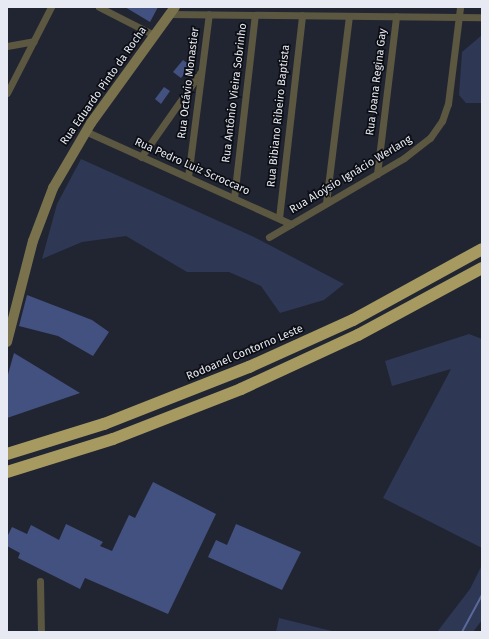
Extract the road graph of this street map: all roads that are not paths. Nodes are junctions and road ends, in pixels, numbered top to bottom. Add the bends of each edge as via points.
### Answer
1 (51, 7) edge
2 (99, 7) edge
3 (460, 7) edge
4 (172, 11) edge
5 (209, 14) junction
6 (255, 15) junction
7 (302, 15) junction
8 (349, 16) junction
9 (396, 16) junction
10 (458, 17) junction
11 (482, 17) edge
12 (154, 35) junction
13 (34, 41) junction
14 (7, 46) edge
15 (202, 72) junction
16 (7, 93) edge
17 (85, 131) junction
18 (141, 157) junction
19 (377, 174) junction
20 (188, 177) junction
21 (234, 198) junction
22 (326, 203) junction
23 (279, 218) junction
24 (291, 224) junction
25 (269, 237) dead end
26 (482, 249) edge
27 (482, 268) edge
28 (7, 342) edge
29 (7, 454) edge
30 (7, 472) edge
31 (40, 581) dead end
32 (41, 632) edge

1 - 13 street
2 - 12 street
3 - 10 street, Rua Aloýsio Ignácio Werlang
4 - 5 street
4 - 12 main road, Rua Eduardo Pinto da Rocha
5 - 6 street
5 - 15 street, Rua Octávio Monastier
6 - 7 street
6 - 21 street, Rua Antônio Vieira Sobrinho
7 - 8 street
7 - 23 street, Rua Bibiano Ribeiro Baptista
8 - 9 street
8 - 22 street
9 - 10 street
9 - 19 street, Rua Joana Regina Gay
10 - 11 street
10 - 19 street, Rua Aloýsio Ignácio Werlang via 450,95 442,122 417,149
12 - 17 main road, Rua Eduardo Pinto da Rocha
13 - 14 street
13 - 16 street
15 - 18 street
15 - 20 street, Rua Octávio Monastier
17 - 18 street, Rua Pedro Luiz Scroccaro
17 - 28 main road, Rua Eduardo Pinto da Rocha via 53,188 38,224
18 - 20 street, Rua Pedro Luiz Scroccaro
19 - 22 street, Rua Aloýsio Ignácio Werlang
20 - 21 street, Rua Pedro Luiz Scroccaro
21 - 23 street, Rua Pedro Luiz Scroccaro
22 - 24 street, Rua Aloýsio Ignácio Werlang
23 - 24 street, Rua Pedro Luiz Scroccaro
24 - 25 street, Rua Aloýsio Ignácio Werlang
26 - 29 highway, Rodoanel Contorno Leste via 352,320 255,364 104,424
27 - 30 highway via 358,335 248,386 112,439
31 - 32 street

